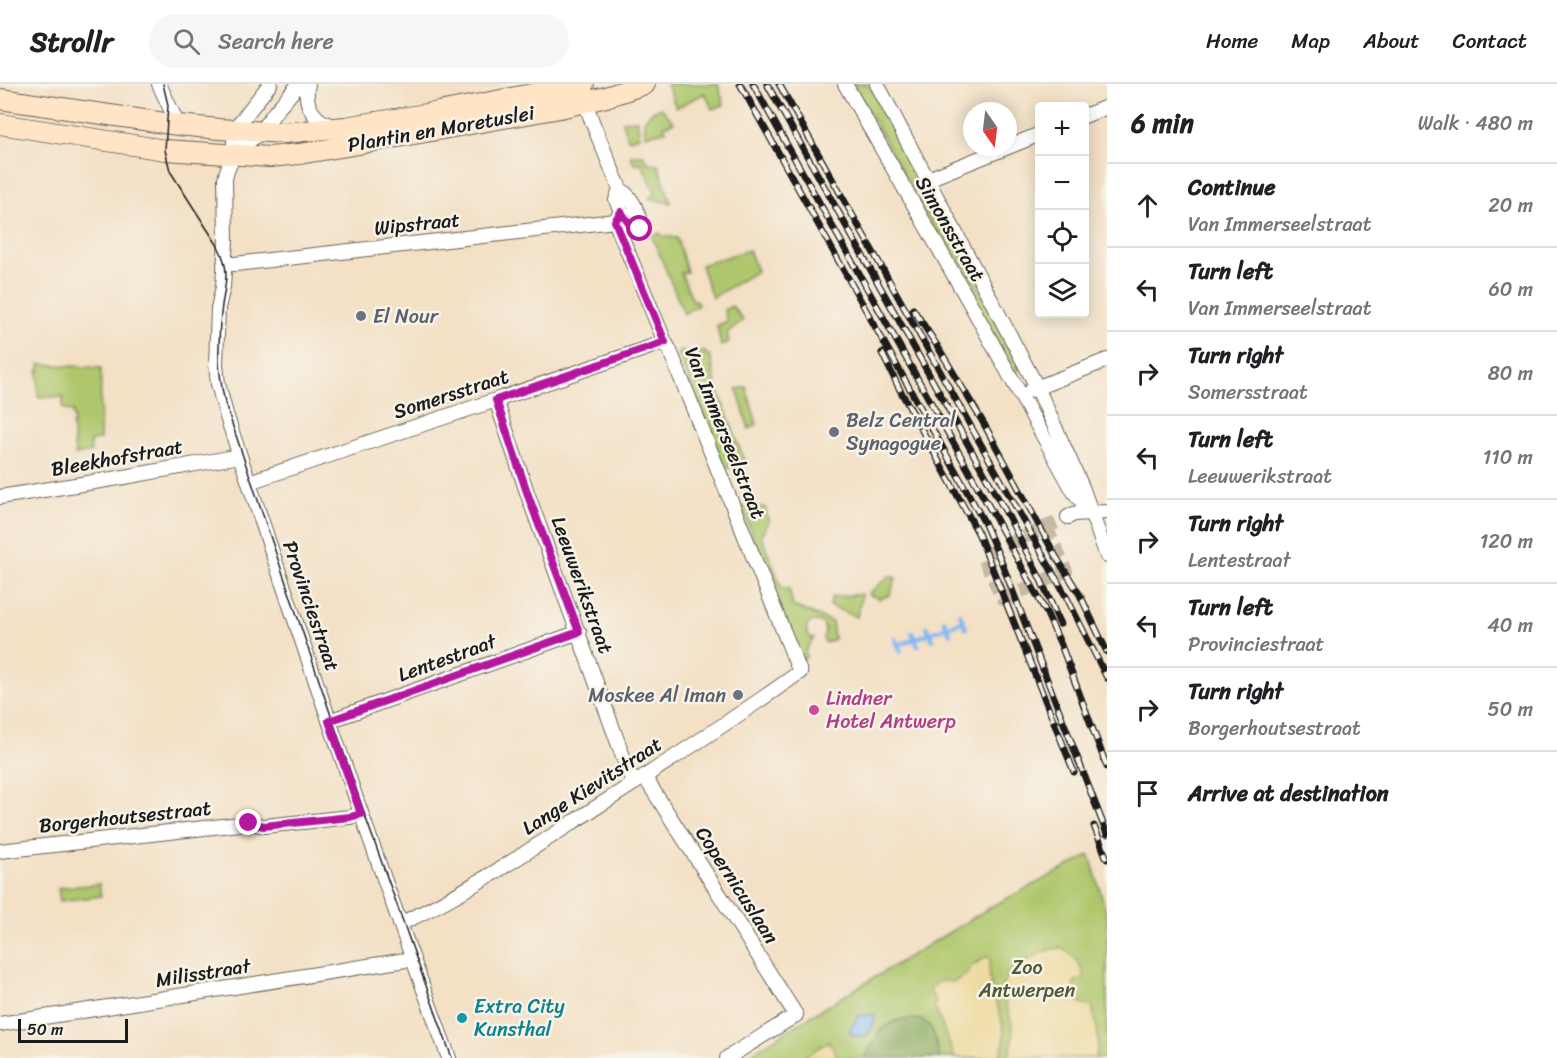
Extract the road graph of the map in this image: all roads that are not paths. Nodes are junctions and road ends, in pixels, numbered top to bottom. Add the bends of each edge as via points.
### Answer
1 (270, 84) edge
2 (299, 84) edge
3 (308, 84) edge
4 (645, 84) edge
5 (845, 84) edge
6 (877, 84) edge
7 (161, 90) edge
8 (583, 91) edge
9 (0, 99) edge
10 (1107, 107) edge
11 (1089, 114) edge
12 (0, 124) edge
13 (178, 125) junction
14 (345, 127) junction
15 (234, 130) junction
16 (260, 132) junction
17 (1035, 136) edge
18 (1017, 143) edge
19 (234, 154) junction
20 (986, 156) edge
21 (928, 179) junction
22 (620, 189) junction
23 (618, 216) junction
24 (224, 264) junction
25 (665, 342) junction
26 (1107, 360) edge
27 (1037, 387) junction
28 (1020, 395) junction
29 (496, 400) junction
30 (240, 456) junction
31 (249, 482) junction
32 (0, 497) edge
33 (1107, 512) edge
34 (1091, 513) junction
35 (1071, 516) tunnel mouth
36 (1107, 556) edge
37 (579, 632) junction
38 (801, 672) joint
39 (329, 721) junction
40 (640, 780) junction
41 (361, 814) junction
42 (0, 851) edge
43 (399, 924) junction
44 (412, 959) junction
45 (0, 1024) edge
46 (448, 1058) edge
47 (727, 1058) edge

1 - 15 street
2 - 16 street
3 - 14 street via 306,96 313,115 332,126
4 - 8 main road, Plantin en Moretuslei via 626,91
5 - 28 street, Simonsstraat
6 - 21 street, Simonsstraat
7 - 13 street
8 - 14 main road, Plantin en Moretuslei
8 - 19 main road, Plantin en Moretuslei via 299,154
8 - 22 street, Van Immerseelstraat
9 - 13 main road, Plantin en Moretuslei
10 - 11 street
12 - 19 main road, Plantin en Moretuslei via 165,150
13 - 15 main road, Plantin en Moretuslei
14 - 16 main road, Plantin en Moretuslei
15 - 16 main road, Plantin en Moretuslei
15 - 19 street
16 - 19 street
17 - 18 street
19 - 24 street, Provinciestraat via 225,179
20 - 21 street
21 - 27 street, Simonsstraat
22 - 23 street, Van Immerseelstraat via 616,200
22 - 23 street, Van Immerseelstraat via 633,202 640,229
23 - 24 street, Wipstraat
23 - 25 street, Van Immerseelstraat
24 - 30 street, Provinciestraat via 216,364 221,398
25 - 29 street, Somersstraat
25 - 38 street, Van Immerseelstraat
26 - 27 street
27 - 28 street
27 - 34 street, Simonsstraat
28 - 34 street, Simonsstraat via 1074,492
29 - 31 street, Somersstraat
29 - 37 street, Leeuwerikstraat
30 - 31 street, Provinciestraat
30 - 32 street, Bleekhofstraat
31 - 39 street, Provinciestraat
33 - 34 street
34 - 35 street
34 - 36 street
37 - 39 street, Lentestraat
37 - 40 street, Leeuwerikstraat via 629,773
38 - 40 street, Lange Kievitstraat
39 - 41 street, Provinciestraat
40 - 43 street, Lange Kievitstraat via 456,896
40 - 47 street, Copernicuslaan via 796,1015
41 - 42 street, Borgerhoutsestraat
41 - 43 street, Provinciestraat
43 - 44 street, Provinciestraat
44 - 45 street, Milisstraat
44 - 46 street, Provinciestraat

